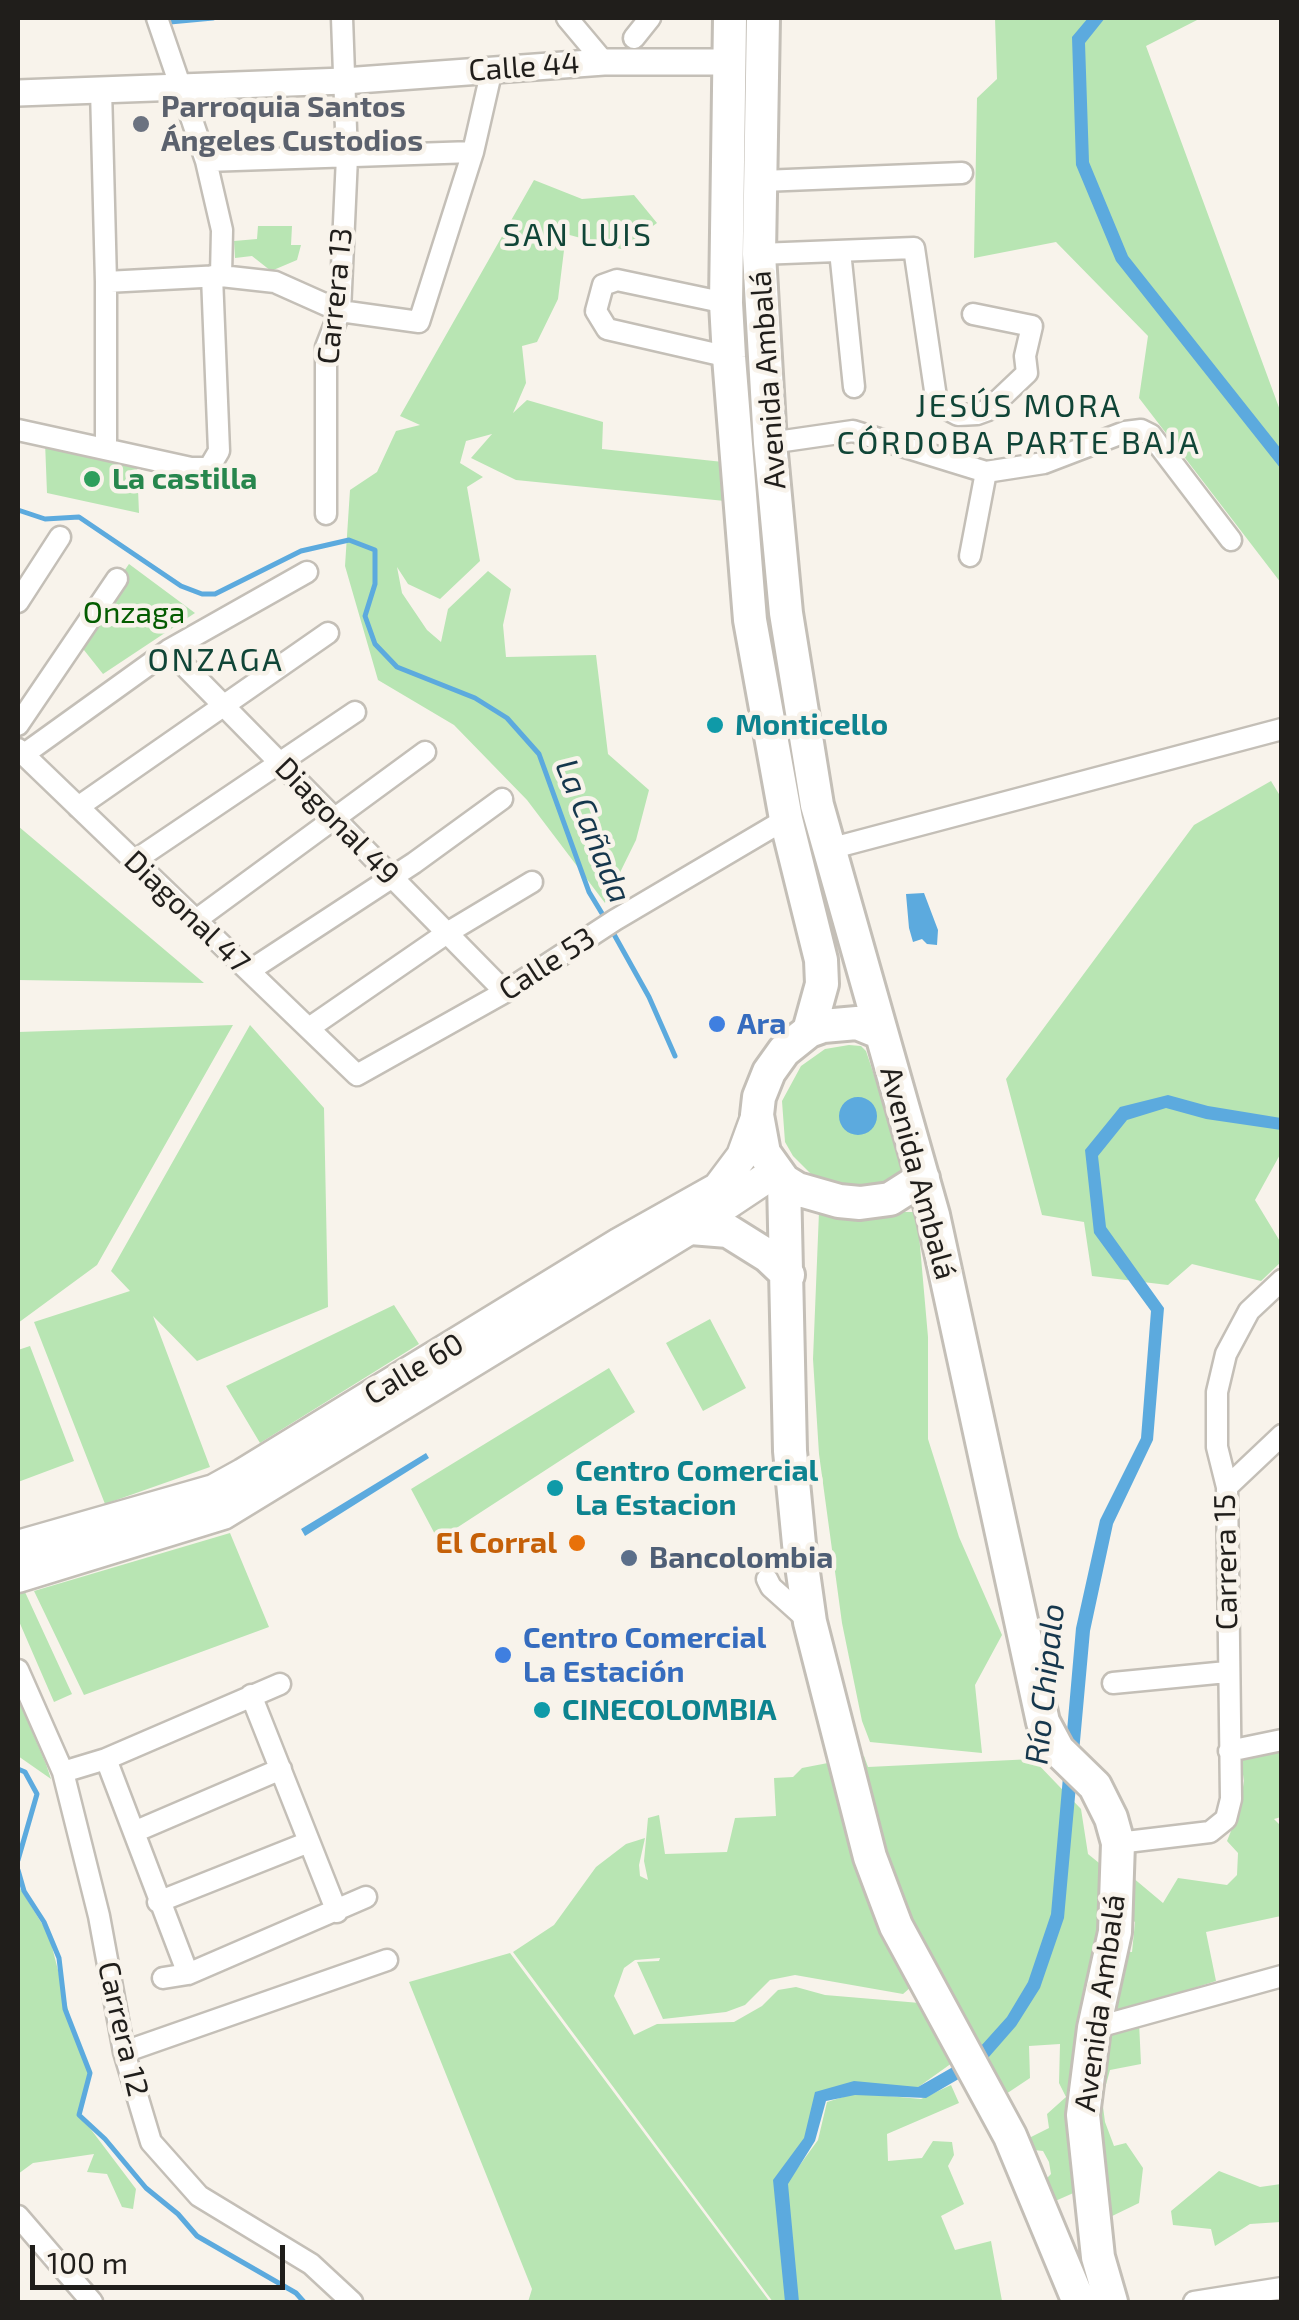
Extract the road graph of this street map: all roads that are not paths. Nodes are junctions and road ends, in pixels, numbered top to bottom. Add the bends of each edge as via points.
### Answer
1 (156, 18) edge
2 (342, 18) edge
3 (566, 18) edge
4 (650, 18) edge
5 (730, 18) edge
6 (763, 18) edge
7 (634, 38) dead end
8 (604, 62) junction
9 (730, 62) junction
10 (492, 69) junction
11 (344, 81) junction
12 (180, 85) junction
13 (100, 89) junction
14 (18, 92) edge
15 (473, 152) junction
16 (347, 157) junction
17 (206, 161) junction
18 (962, 173) dead end
19 (762, 182) junction
20 (840, 251) junction
21 (760, 254) junction
22 (216, 276) junction
23 (106, 282) junction
24 (726, 303) junction
25 (340, 311) junction
26 (973, 314) dead end
27 (729, 357) junction
28 (854, 387) dead end
29 (18, 430) edge
30 (770, 443) junction
31 (106, 448) junction
32 (986, 472) junction
33 (326, 514) dead end
34 (60, 537) dead end
35 (1231, 540) dead end
36 (970, 556) dead end
37 (307, 572) dead end
38 (117, 579) dead end
39 (18, 602) edge
40 (328, 633) dead end
41 (169, 650) junction
42 (223, 704) junction
43 (355, 712) dead end
44 (18, 725) edge
45 (1282, 729) edge
46 (20, 752) edge
47 (425, 752) dead end
48 (282, 764) junction
49 (502, 800) dead end
50 (78, 808) junction
51 (786, 819) junction
52 (336, 820) junction
53 (829, 849) junction
54 (134, 861) junction
55 (393, 878) junction
56 (532, 882) dead end
57 (196, 920) junction
58 (447, 932) junction
59 (249, 971) junction
60 (506, 992) junction
61 (308, 1028) junction
62 (809, 1031) junction
63 (879, 1032) junction
64 (357, 1075) joint
65 (757, 1116) junction
66 (779, 1176) junction
67 (923, 1178) junction
68 (690, 1228) junction
69 (788, 1274) junction
70 (1282, 1280) edge
71 (1282, 1435) edge
72 (1227, 1486) junction
73 (18, 1546) edge
74 (18, 1577) edge
75 (766, 1579) dead end
76 (810, 1622) junction
77 (18, 1670) edge
78 (1227, 1672) junction
79 (1113, 1682) dead end
80 (280, 1684) dead end
81 (251, 1696) junction
82 (1282, 1740) edge
83 (1229, 1752) junction
84 (106, 1759) junction
85 (281, 1770) junction
86 (63, 1772) junction
87 (1114, 1831) junction
88 (134, 1832) junction
89 (308, 1842) junction
90 (366, 1897) dead end
91 (158, 1902) junction
92 (337, 1912) junction
93 (387, 1960) dead end
94 (188, 1974) junction
95 (1282, 1976) edge
96 (163, 1978) dead end
97 (1094, 2028) junction
98 (124, 2052) junction
99 (18, 2216) edge
100 (1282, 2288) edge
101 (92, 2302) edge
102 (352, 2302) edge
103 (1079, 2302) edge
104 (1111, 2302) edge
105 (1194, 2302) edge

1 - 12 street
2 - 11 street, Carrera 13
3 - 8 street
4 - 7 street
5 - 9 main road, Avenida Ambalá
6 - 19 main road, Avenida Ambalá
8 - 9 street, Calle 44
8 - 10 street, Calle 44
9 - 24 main road, Avenida Ambalá
10 - 11 street, Calle 44
10 - 15 street
11 - 12 street, Calle 44
11 - 16 street, Carrera 13
12 - 13 street, Calle 44
12 - 17 street
13 - 14 street, Calle 44
13 - 23 street
15 - 16 street
15 - 25 street via 419,322
16 - 17 street
16 - 25 street, Carrera 13
17 - 22 street via 222,230
18 - 19 street
19 - 21 main road, Avenida Ambalá
20 - 21 street
20 - 26 street via 914,248 937,404 958,414 988,410 1027,373 1032,326
20 - 28 street
21 - 30 main road, Avenida Ambalá
22 - 23 street
22 - 25 street via 276,282
22 - 31 street via 219,451 209,468
23 - 31 street
24 - 27 main road, Avenida Ambalá
24 - 27 street via 618,280 603,285 596,311 607,329
25 - 33 street, Carrera 13 via 326,347
27 - 51 main road, Avenida Ambalá via 750,620
29 - 31 street
30 - 32 street via 853,431
30 - 53 main road, Avenida Ambalá via 786,613
32 - 35 street via 1044,463 1142,430
32 - 36 street
34 - 39 street
37 - 41 street
38 - 44 street
40 - 42 street
41 - 42 street, Diagonal 49
41 - 46 street
42 - 48 street, Diagonal 49
42 - 50 street
43 - 48 street
45 - 53 street
46 - 50 street, Diagonal 47
47 - 52 street
48 - 52 street, Diagonal 49
48 - 54 street
49 - 55 street
50 - 54 street, Diagonal 47
51 - 60 street, Calle 53
51 - 62 main road, Avenida Ambalá via 821,960
52 - 55 street, Diagonal 49
52 - 57 street
53 - 63 main road, Avenida Ambalá
54 - 57 street, Diagonal 47
55 - 58 street, Diagonal 49
55 - 59 street
56 - 58 street
57 - 59 street, Diagonal 47
58 - 60 street, Diagonal 49
58 - 61 street
59 - 61 street, Diagonal 47
60 - 64 street, Calle 53
61 - 64 street, Diagonal 47
62 - 63 main road via 857,1023
62 - 65 main road via 776,1060 758,1097
63 - 67 main road, Avenida Ambalá
65 - 66 main road via 764,1153
65 - 73 main road, Calle 60 via 742,1156 718,1188 243,1474 214,1490
66 - 67 main road via 822,1198 860,1203 890,1199
66 - 68 main road, Calle 60
66 - 69 main road
67 - 87 main road, Avenida Ambalá via 1043,1722 1058,1750 1095,1786
68 - 69 main road via 728,1232
68 - 74 main road, Calle 60 via 222,1514
69 - 76 main road via 790,1450
70 - 72 street, Carrera 15 via 1249,1312 1226,1354 1217,1392 1217,1447
71 - 72 street
72 - 78 street, Carrera 15
75 - 76 street
76 - 103 main road via 881,1893 1010,2136
77 - 86 street, Carrera 12
78 - 79 street
78 - 83 street, Carrera 15
80 - 81 street
81 - 84 street
81 - 85 street
82 - 83 street
83 - 87 street, Carrera 15 via 1231,1799 1226,1819 1210,1832
84 - 86 street
84 - 88 street
85 - 88 street
85 - 89 street
86 - 98 street, Carrera 12 via 100,1916
87 - 97 main road, Avenida Ambalá via 1115,1932
88 - 91 street
89 - 91 street
89 - 92 street
90 - 92 street
91 - 94 street
92 - 94 street
93 - 98 street
94 - 96 street
95 - 97 street
97 - 104 main road, Avenida Ambalá via 1083,2115 1098,2257
98 - 102 street, Carrera 12 via 151,2142 199,2196 310,2264
99 - 101 street
100 - 105 street

